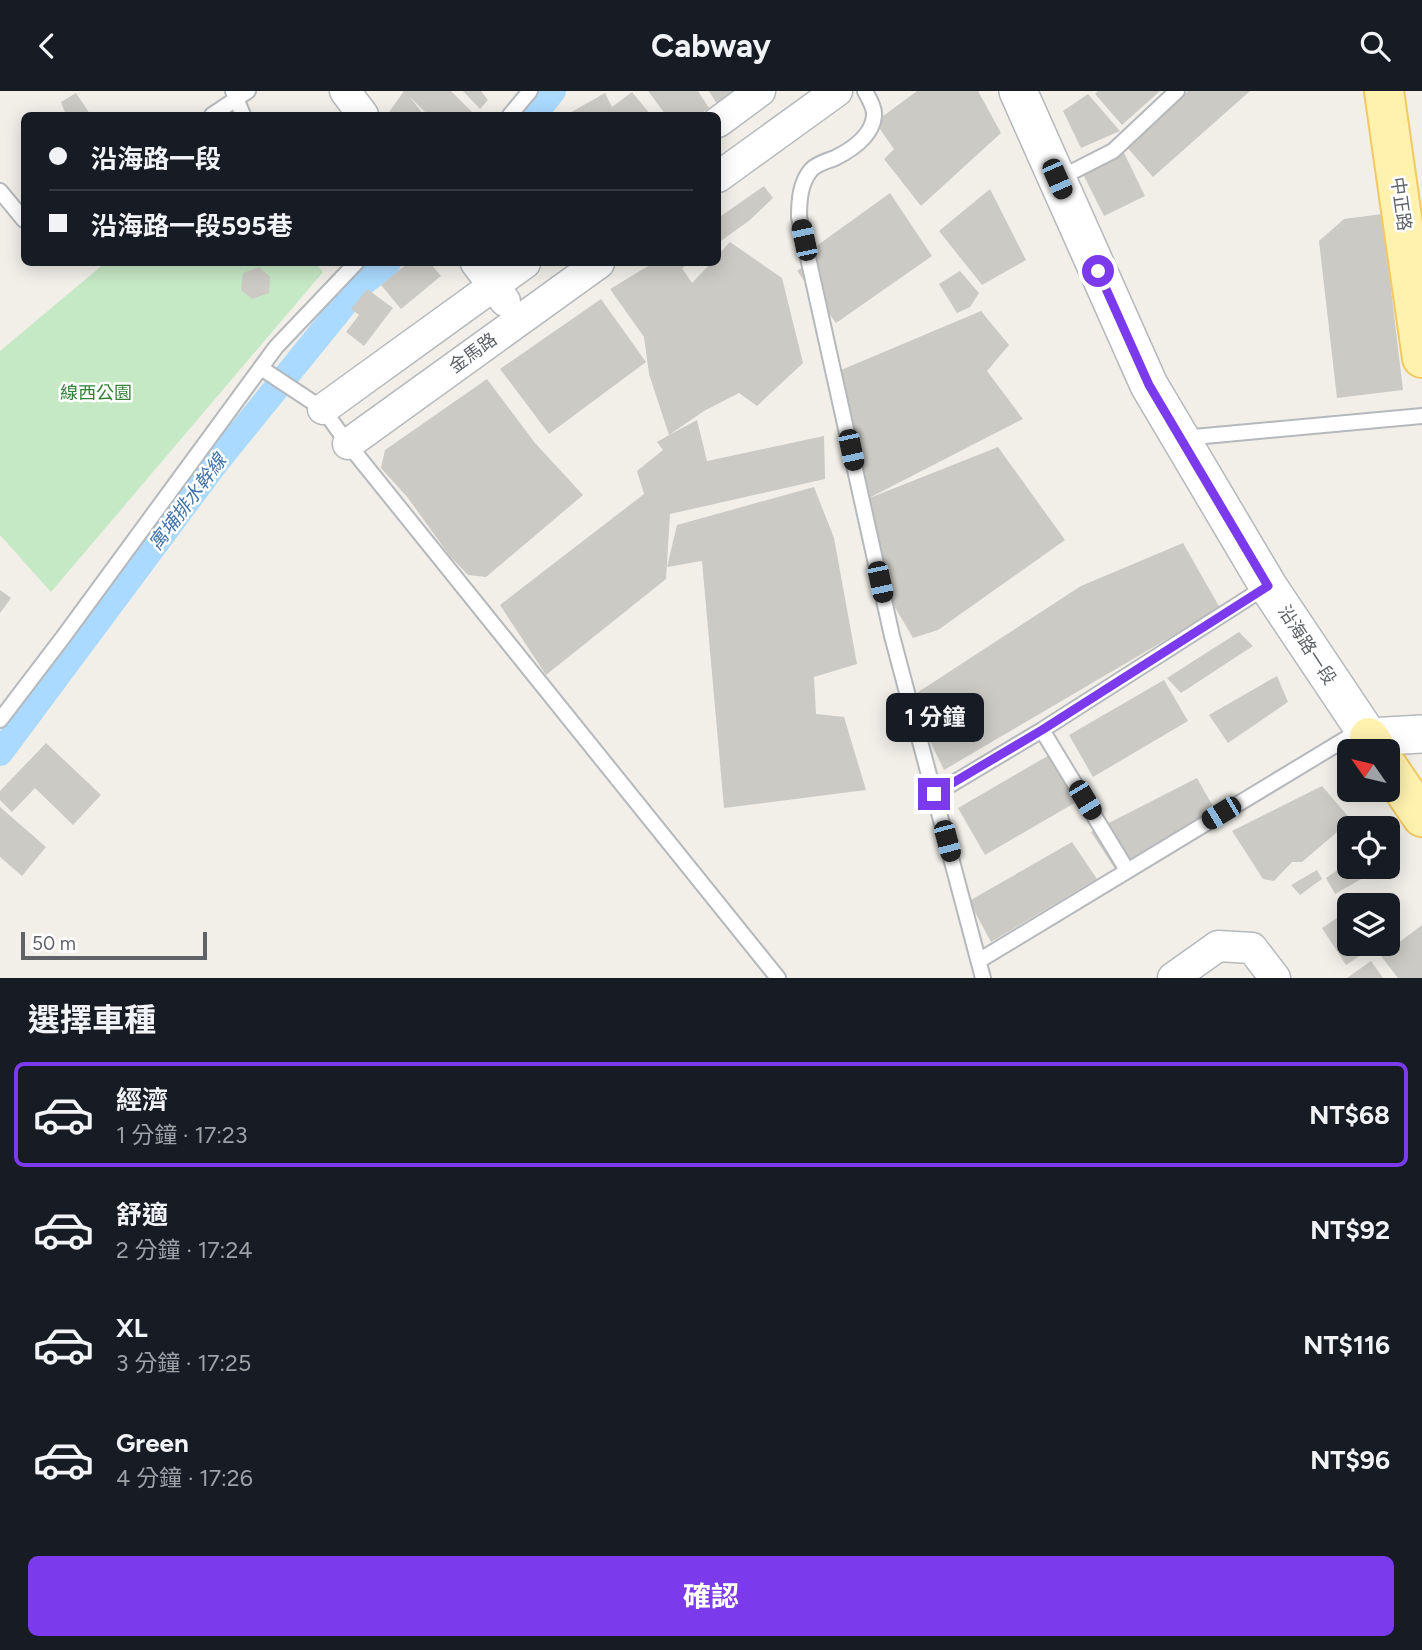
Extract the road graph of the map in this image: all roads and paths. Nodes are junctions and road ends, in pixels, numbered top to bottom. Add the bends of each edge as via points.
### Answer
1 (345, 91) edge
2 (530, 91) edge
3 (760, 91) edge
4 (837, 91) edge
5 (865, 91) edge
6 (1018, 91) edge
7 (1177, 91) edge
8 (1384, 91) edge
9 (239, 94) edge
10 (216, 112) edge
11 (242, 112) edge
12 (361, 112) edge
13 (512, 112) edge
14 (721, 120) edge
15 (721, 175) edge
16 (1057, 179) junction
17 (0, 191) edge
18 (21, 216) edge
19 (347, 266) edge
20 (514, 266) edge
21 (595, 266) edge
22 (485, 274) edge
23 (518, 320) junction
24 (1422, 358) edge
25 (261, 368) junction
26 (323, 409) junction
27 (1422, 416) edge
28 (1181, 438) junction
29 (348, 444) junction
30 (1268, 586) junction
31 (0, 720) edge
32 (1042, 730) junction
33 (1422, 734) edge
34 (1369, 739) edge
35 (1400, 740) edge
36 (1337, 765) edge
37 (1400, 784) edge
38 (934, 794) junction
39 (1422, 817) edge
40 (1127, 870) junction
41 (980, 960) junction
42 (778, 978) edge
43 (983, 978) edge
44 (1173, 978) edge
45 (1275, 978) edge

1 - 12 street
2 - 13 lane
3 - 14 street
4 - 15 street
5 - 38 lane via 873,107 871,127 859,144 813,167 799,195 799,217 892,636
6 - 16 street, 沿海路一段
7 - 16 lane via 1113,151
8 - 24 main road, 中正路
9 - 10 lane
9 - 11 lane
16 - 28 street, 沿海路一段 via 1149,385
17 - 18 lane
19 - 25 lane
20 - 22 street
21 - 23 street, 金馬路
22 - 23 street
22 - 26 street
23 - 29 street, 金馬路
25 - 26 lane
25 - 31 lane
26 - 29 lane
27 - 28 lane
28 - 30 street, 沿海路一段
29 - 42 lane
30 - 32 lane
30 - 34 street, 沿海路一段
32 - 38 lane
32 - 40 lane
33 - 35 street
36 - 40 lane
37 - 39 main road
38 - 41 lane
40 - 41 lane
41 - 43 lane
44 - 45 street via 1218,946 1252,948

